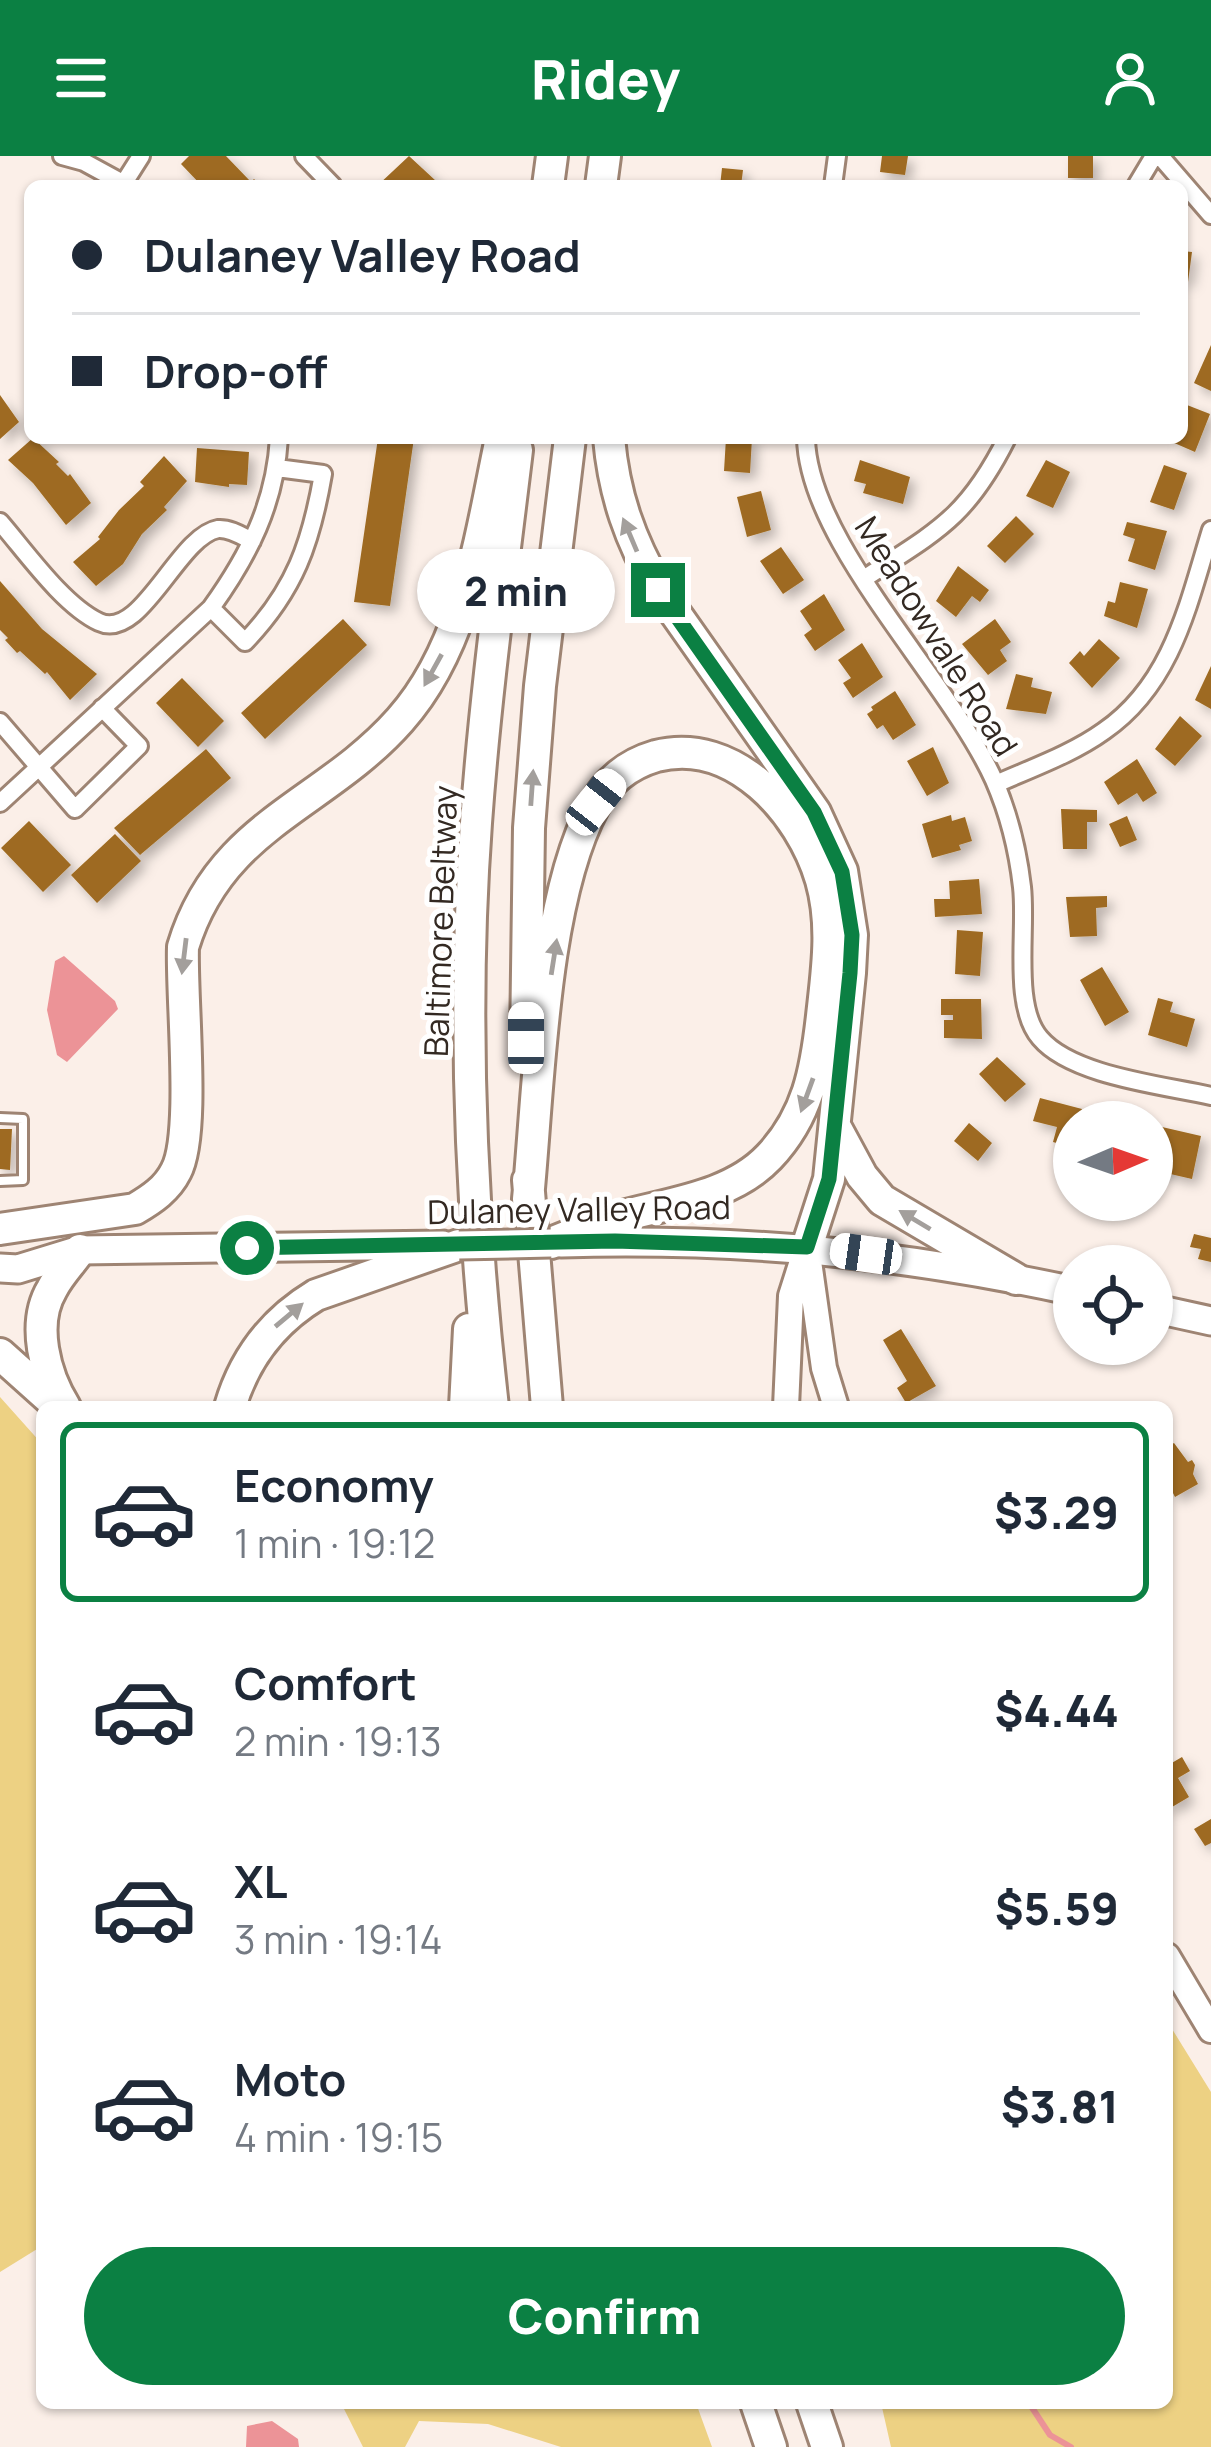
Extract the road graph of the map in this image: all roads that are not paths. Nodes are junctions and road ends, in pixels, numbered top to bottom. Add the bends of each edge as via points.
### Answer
1 (62, 156) edge
2 (304, 156) edge
3 (1157, 156) edge
4 (116, 180) edge
5 (327, 180) edge
6 (1179, 180) edge
7 (1188, 190) edge
8 (1211, 215) edge
9 (278, 444) edge
10 (500, 444) edge
11 (517, 444) edge
12 (569, 444) edge
13 (610, 444) edge
14 (807, 444) edge
15 (1003, 444) edge
16 (277, 468) junction
17 (0, 522) edge
18 (1211, 530) edge
19 (252, 541) junction
20 (865, 578) junction
21 (211, 608) junction
22 (102, 708) junction
23 (0, 722) edge
24 (39, 766) junction
25 (995, 784) junction
26 (0, 803) edge
27 (1211, 1096) edge
28 (0, 1118) edge
29 (835, 1126) junction
30 (0, 1180) edge
31 (528, 1198) junction
32 (475, 1203) junction
33 (0, 1230) edge
34 (615, 1230) junction
35 (551, 1243) joint
36 (459, 1245) joint
37 (807, 1247) junction
38 (80, 1250) junction
39 (388, 1258) junction
40 (0, 1268) edge
41 (1016, 1279) junction
42 (1053, 1287) edge
43 (1173, 1313) edge
44 (1211, 1321) edge
45 (0, 1354) edge
46 (55, 1401) edge
47 (60, 1401) edge
48 (233, 1401) edge
49 (465, 1401) edge
50 (492, 1401) edge
51 (546, 1401) edge
52 (786, 1401) edge
53 (834, 1401) edge
54 (1173, 1966) edge
55 (1211, 2030) edge
56 (757, 2409) edge
57 (817, 2409) edge
58 (771, 2447) edge
59 (829, 2447) edge

1 - 4 street
2 - 5 street
3 - 6 street
7 - 8 street
9 - 16 street
10 -> 33 highway via 452,631 419,695 377,742 238,851 196,910 183,947 185,1127 178,1168 135,1209
11 - 32 highway, Baltimore Beltway via 476,826
31 -> 12 highway via 529,828
29 -> 13 highway via 852,935 842,872 814,812 637,552
14 - 20 street, Meadowvale Road via 828,520
15 - 20 street via 947,524
16 - 19 street
16 - 21 street via 323,474 299,567 245,642
17 - 19 street via 79,607 111,625 131,617 213,530
18 - 25 street via 1182,623 1152,684 1104,732
19 - 21 street
20 - 25 street, Meadowvale Road via 946,695
21 - 22 street
22 - 24 street
22 - 24 street via 139,746 75,809
23 - 24 street
24 - 26 street
25 - 27 street, Meadowvale Road via 1022,880 1023,986 1036,1034 1083,1066
28 - 30 lane via 22,1119 23,1180
29 - 37 highway via 829,1179
41 -> 29 highway via 882,1200
31 -> 34 highway via 548,994 580,837 596,802 629,767 669,753 711,756 774,798 820,878 829,932 817,1066 798,1118 766,1160 707,1194
31 - 51 highway
32 - 49 highway
32 - 50 highway, Baltimore Beltway
33 - 38 main road, Dulaney Valley Road
34 - 35 highway
34 - 37 main road, Dulaney Valley Road
35 - 36 main road, Dulaney Valley Road, bridge
36 - 39 highway
37 - 41 main road, Dulaney Valley Road
37 - 52 street via 791,1296
37 - 53 street
38 - 39 main road, Dulaney Valley Road
38 - 40 main road, Dulaney Valley Road
38 - 47 highway via 49,1292 44,1313 46,1363
48 -> 39 highway via 252,1355 292,1310
41 - 42 main road, Dulaney Valley Road
43 - 44 main road
45 - 46 highway
54 - 55 street
56 - 58 highway
57 - 59 highway

